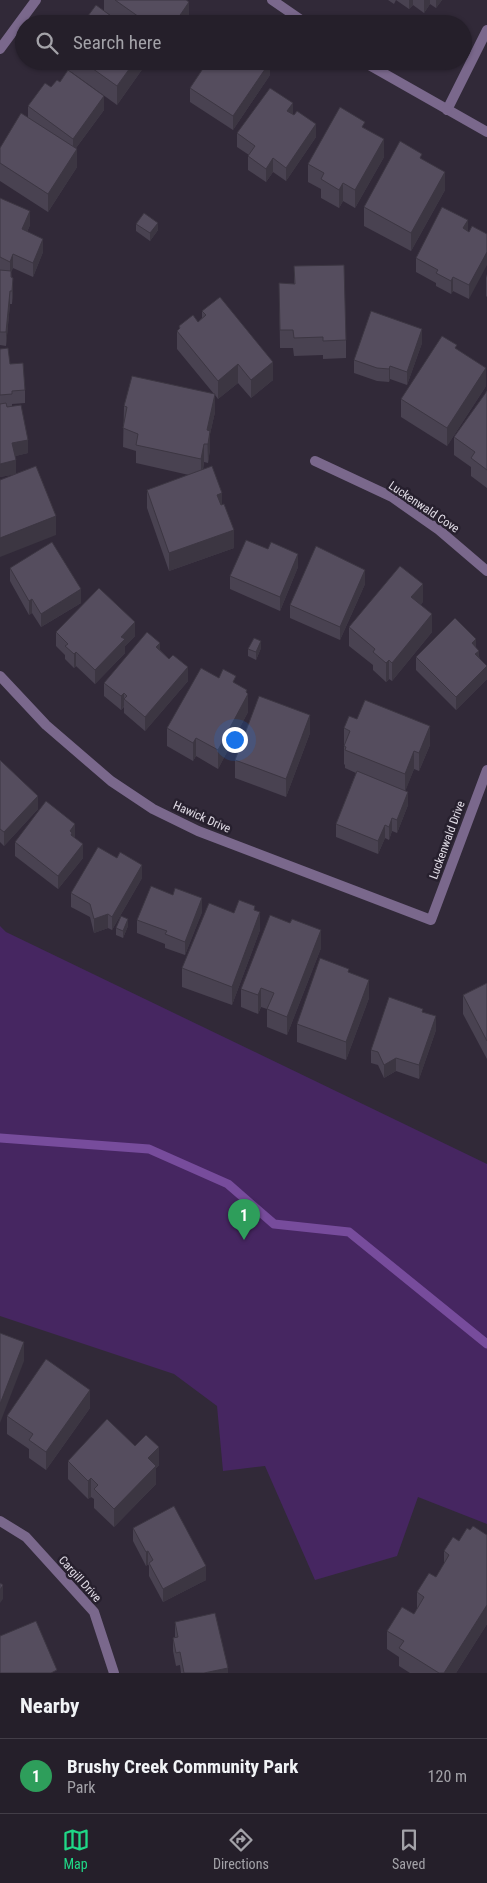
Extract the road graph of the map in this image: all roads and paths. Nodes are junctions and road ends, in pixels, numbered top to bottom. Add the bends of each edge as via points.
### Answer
1 (36, 0) edge
2 (272, 0) edge
3 (25, 15) edge
4 (294, 15) edge
5 (15, 29) edge
6 (487, 30) edge
7 (0, 49) edge
8 (472, 61) edge
9 (378, 70) edge
10 (468, 70) edge
11 (448, 110) junction
12 (487, 132) edge
13 (314, 461) dead end
14 (487, 571) edge
15 (0, 676) edge
16 (487, 770) edge
17 (431, 920) joint
18 (0, 1521) edge
19 (114, 1673) edge

1 - 3 street
2 - 4 street
5 - 7 street
6 - 8 street
9 - 11 street
10 - 11 street
11 - 12 street
13 - 14 street, Luckenwald Cove via 392,497 439,530
15 - 17 street, Hawick Drive via 53,731 111,781 153,809 198,831
16 - 17 street, Luckenwald Drive
18 - 19 street, Cargill Drive via 26,1537 94,1612

